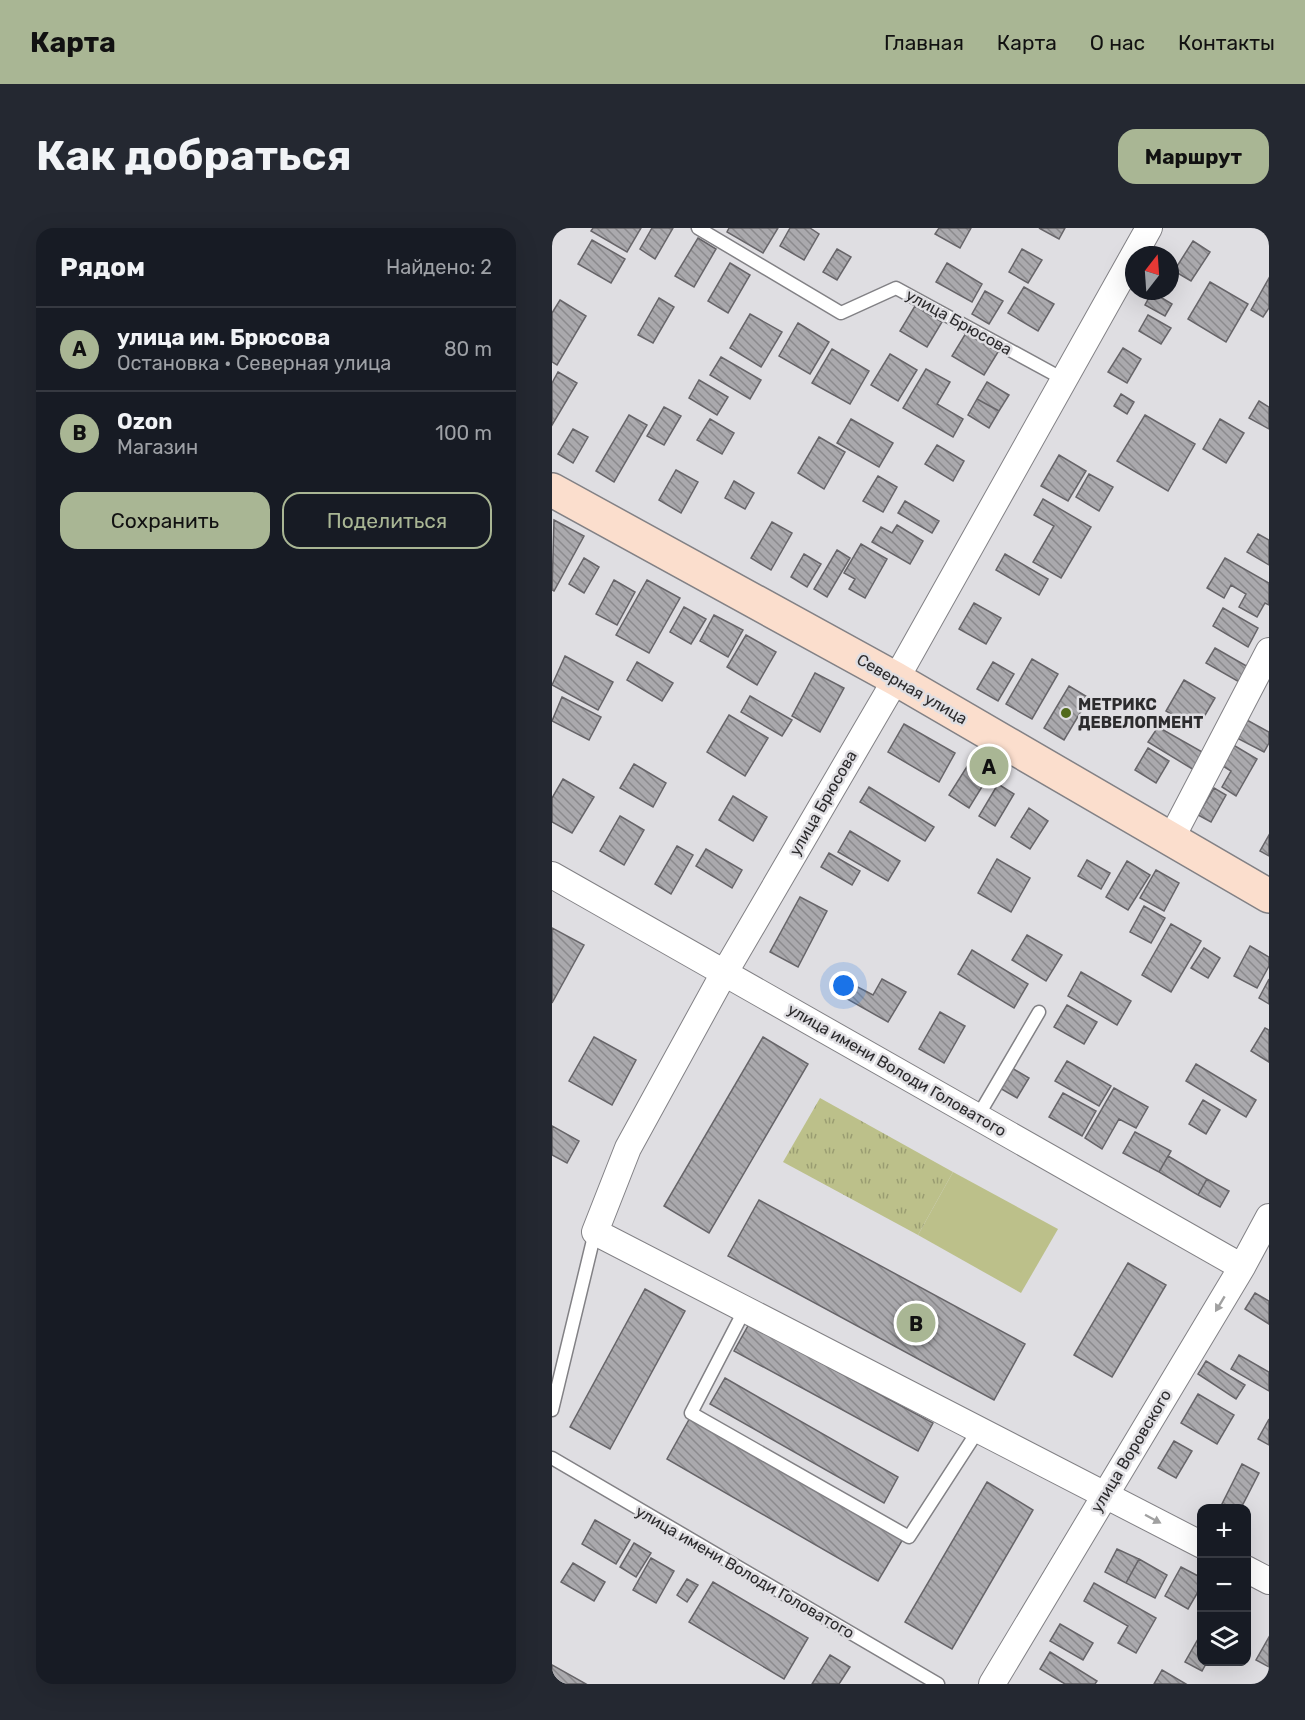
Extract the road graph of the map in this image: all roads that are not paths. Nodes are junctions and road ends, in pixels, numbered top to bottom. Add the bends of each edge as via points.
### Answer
1 (698, 228) edge
2 (1149, 228) edge
3 (1063, 379) junction
4 (552, 489) edge
5 (1269, 651) edge
6 (896, 679) junction
7 (1171, 839) junction
8 (552, 875) edge
9 (1269, 896) edge
10 (725, 972) junction
11 (1039, 1012) dead end
12 (978, 1116) junction
13 (1269, 1217) edge
14 (595, 1233) junction
15 (1242, 1268) junction
16 (745, 1309) junction
17 (552, 1410) edge
18 (979, 1429) junction
19 (552, 1458) edge
20 (1104, 1495) junction
21 (1197, 1542) edge
22 (1251, 1572) edge
23 (1269, 1581) edge
24 (938, 1684) edge
25 (992, 1684) edge

1 - 3 lane, улица Брюсова via 841,313 896,288
2 - 3 street, улица Брюсова
3 - 6 street, улица Брюсова
4 - 6 main road, Северная улица
5 - 7 street
6 - 7 main road, Северная улица
6 - 10 street, улица Брюсова
7 - 9 main road, Северная улица
8 - 10 street, улица имени Володи Головатого
10 - 12 street, улица имени Володи Головатого
10 - 14 street, улица Брюсова via 628,1148
11 - 12 lane
12 - 15 street, улица имени Володи Головатого
13 - 15 street, улица Воровского
14 - 16 street
14 - 17 lane
15 -> 20 street, улица Воровского
16 - 18 street
16 - 18 lane via 691,1413 909,1538
18 - 20 street
19 - 24 lane, улица имени Володи Головатого
20 -> 21 street
20 - 25 street, улица Воровского
22 - 23 street

